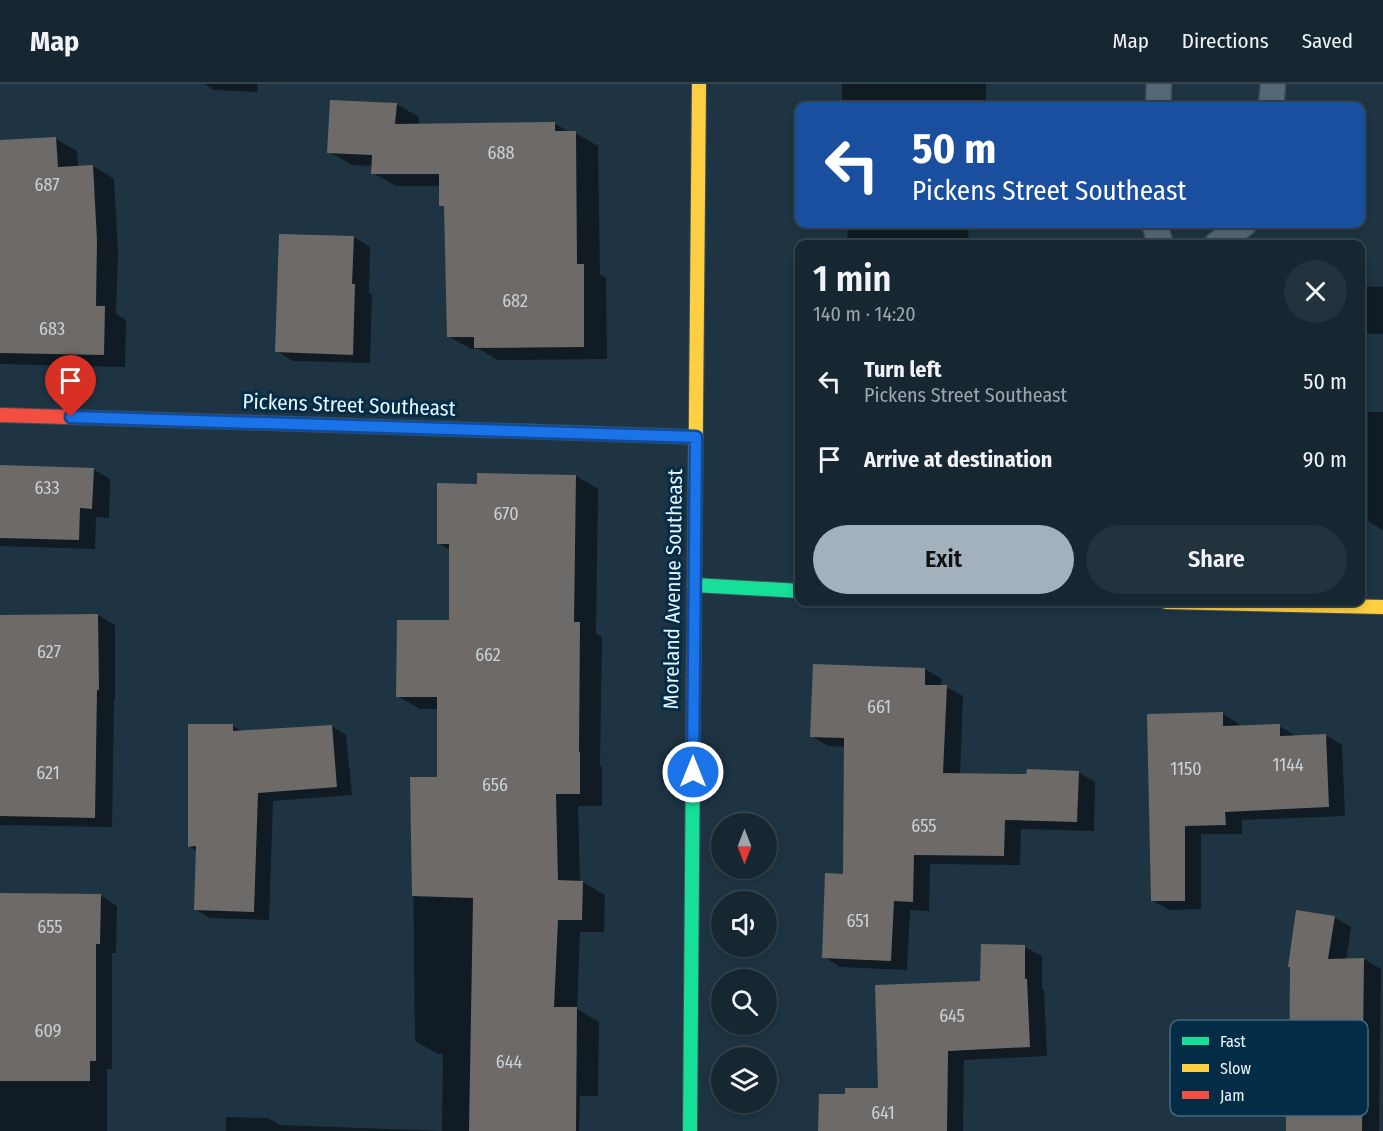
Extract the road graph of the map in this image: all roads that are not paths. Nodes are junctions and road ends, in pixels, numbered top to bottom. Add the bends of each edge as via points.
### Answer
1 (699, 84) edge
2 (1159, 84) edge
3 (1273, 84) edge
4 (1158, 102) edge
5 (1271, 102) edge
6 (1239, 228) edge
7 (1222, 240) edge
8 (0, 415) edge
9 (696, 437) junction
10 (694, 585) junction
11 (795, 591) edge
12 (1340, 606) edge
13 (1383, 607) edge
14 (690, 1131) edge

1 - 9 main road, Moreland Avenue Southeast
2 - 4 lane
3 - 5 lane
6 - 7 lane
8 - 9 main road, Pickens Street Southeast
9 - 10 main road, Moreland Avenue Southeast
10 - 11 main road
10 - 14 main road, Moreland Avenue Southeast
12 - 13 main road

